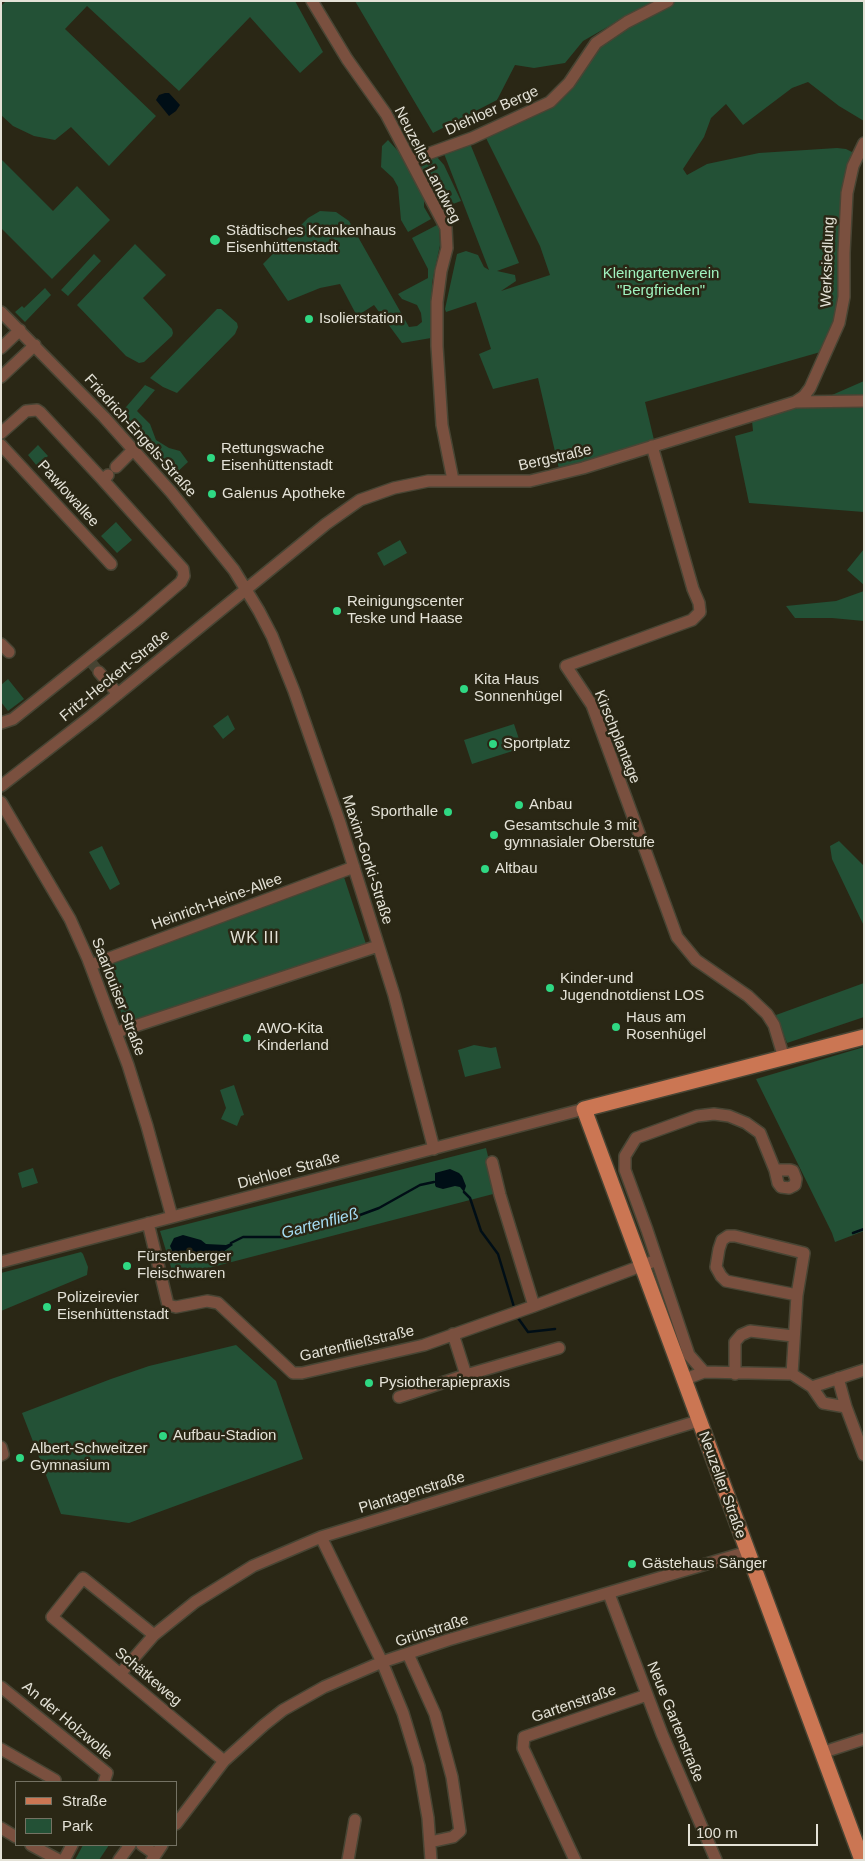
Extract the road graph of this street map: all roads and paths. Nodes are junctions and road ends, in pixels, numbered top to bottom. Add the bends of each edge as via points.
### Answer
1 (312, 1) edge
2 (668, 1) edge
3 (864, 143) edge
4 (411, 160) junction
5 (1, 312) edge
6 (20, 330) junction
7 (35, 345) junction
8 (1, 348) edge
9 (1, 377) edge
10 (864, 401) edge
11 (794, 402) junction
12 (1, 433) edge
13 (1, 445) edge
14 (652, 446) junction
15 (134, 449) junction
16 (109, 474) junction
17 (453, 480) junction
18 (111, 564) dead end
19 (247, 588) junction
20 (99, 672) tunnel mouth
21 (118, 694) junction
22 (1, 723) edge
23 (1, 786) edge
24 (1, 802) edge
25 (354, 867) junction
26 (378, 946) junction
27 (90, 965) junction
28 (117, 1032) junction
29 (864, 1037) edge
30 (784, 1058) junction
31 (584, 1109) junction
32 (434, 1149) junction
33 (492, 1162) dead end
34 (775, 1170) dead end
35 (172, 1217) junction
36 (148, 1223) junction
37 (657, 1260) junction
38 (1, 1262) edge
39 (642, 1265) junction
40 (797, 1295) junction
41 (534, 1306) junction
42 (453, 1334) junction
43 (794, 1336) junction
44 (559, 1348) dead end
45 (864, 1370) edge
46 (704, 1372) junction
47 (734, 1374) junction
48 (792, 1374) junction
49 (466, 1376) junction
50 (838, 1378) junction
51 (683, 1380) junction
52 (812, 1387) junction
53 (399, 1397) dead end
54 (846, 1407) junction
55 (698, 1421) junction
56 (1, 1447) edge
57 (1, 1455) edge
58 (864, 1455) edge
59 (321, 1537) junction
60 (747, 1552) junction
61 (608, 1594) junction
62 (154, 1635) junction
63 (408, 1654) junction
64 (382, 1662) junction
65 (120, 1674) junction
66 (1, 1687) edge
67 (647, 1695) junction
68 (864, 1739) edge
69 (1, 1749) edge
70 (821, 1753) junction
71 (224, 1761) junction
72 (54, 1781) edge
73 (104, 1781) edge
74 (355, 1820) dead end
75 (178, 1821) edge
76 (1, 1828) edge
77 (15, 1835) edge
78 (430, 1842) junction
79 (33, 1846) edge
80 (71, 1846) edge
81 (129, 1846) edge
82 (144, 1846) edge
83 (156, 1853) edge
84 (59, 1860) edge
85 (64, 1860) edge
86 (119, 1860) edge
87 (348, 1860) edge
88 (431, 1860) edge
89 (575, 1860) edge
90 (716, 1860) edge
91 (862, 1860) edge

1 - 4 street, Neuzeller Landweg via 386,114
2 - 4 street, Diehloer Berge via 596,42 569,83 550,102 472,138
3 - 11 street, Werksiedlung via 852,166 847,192 844,297 839,322 810,388
4 - 17 street, Neuzeller Landweg via 446,228 447,248 437,302 437,346 442,425
5 - 6 street, Friedrich-Engels-Straße
6 - 7 street, Friedrich-Engels-Straße
6 - 8 street
7 - 9 street
7 - 15 street, Friedrich-Engels-Straße
10 - 11 street, Bergstraße
11 - 14 street, Bergstraße
12 - 16 street via 26,411 40,412
13 - 18 street, Pawlowallee
14 - 17 street, Bergstraße via 530,481
14 - 30 street, Kirschplantage via 700,612 692,620 566,666 592,705 677,937 696,960 748,996 767,1014
15 - 16 street
15 - 19 street, Friedrich-Engels-Straße
16 - 22 street via 183,569 184,576 177,587 89,660 13,719
17 - 19 street, Bergstraße via 417,483 360,500
19 - 21 street, Fritz-Heckert-Straße
19 - 25 street, Maxim-Gorki-Straße via 272,636 294,691
20 - 21 street
21 - 23 street, Fritz-Heckert-Straße
24 - 27 street, Saarlouiser Straße via 70,918
25 - 26 street, Maxim-Gorki-Straße
25 - 27 street, Heinrich-Heine-Allee
26 - 28 street
26 - 32 street, Maxim-Gorki-Straße
27 - 28 street, Saarlouiser Straße
28 - 35 street, Saarlouiser Straße
29 - 30 main road
30 - 31 main road
31 - 32 street, Diehloer Straße
31 - 39 main road, Neuzeller Straße
32 - 35 street, Diehloer Straße
33 - 41 street
34 - 37 street via 760,1133 729,1116 697,1116 636,1138 625,1156 625,1170
35 - 36 street, Diehloer Straße
36 - 38 street, Diehloer Straße
36 - 42 street, Gartenfließstraße via 168,1305 176,1307 207,1301 218,1304 293,1373 302,1374 424,1345
37 - 39 street, Gartenfließstraße
37 - 46 street via 689,1356
39 - 41 street, Gartenfließstraße
39 - 51 main road, Neuzeller Straße
40 - 40 street via 804,1254 735,1236 722,1240 716,1267 726,1281
40 - 43 street
41 - 42 street, Gartenfließstraße
42 - 49 street
43 - 47 street via 750,1331 741,1335 735,1342
43 - 48 street
44 - 49 street
45 - 50 street
46 - 47 street
46 - 51 street
47 - 48 street
48 - 52 street
49 - 53 street
50 - 52 street
50 - 54 street
51 - 55 main road, Neuzeller Straße
52 - 54 street via 823,1403
54 - 58 street
55 - 59 street, Plantagenstraße
55 - 60 main road, Neuzeller Straße
56 - 57 street
59 - 62 street, Plantagenstraße via 253,1566 194,1602
59 - 64 street
60 - 61 street, Grünstraße
60 - 70 main road, Neuzeller Straße
61 - 63 street, Grünstraße
61 - 67 street, Neue Gartenstraße
62 - 65 street, Plantagenstraße
62 - 65 street, Schätkeweg via 83,1578 52,1616
63 - 64 street, Grünstraße
63 - 78 street via 435,1714 452,1777 460,1831 453,1837
64 - 71 street, Grünstraße via 324,1687 283,1710
64 - 78 street via 403,1713 419,1766
65 - 71 street, Schätkeweg
66 - 73 street, An der Holzwolle via 107,1773
67 - 89 street, Gartenstraße via 524,1737 523,1748
67 - 90 street, Neue Gartenstraße
68 - 70 street
69 - 72 street
70 - 91 main road, Neuzeller Straße
71 - 75 street, Grünstraße
74 - 87 street
76 - 77 street
78 - 88 street
79 - 84 street
80 - 85 street
81 - 86 street
82 - 83 street

